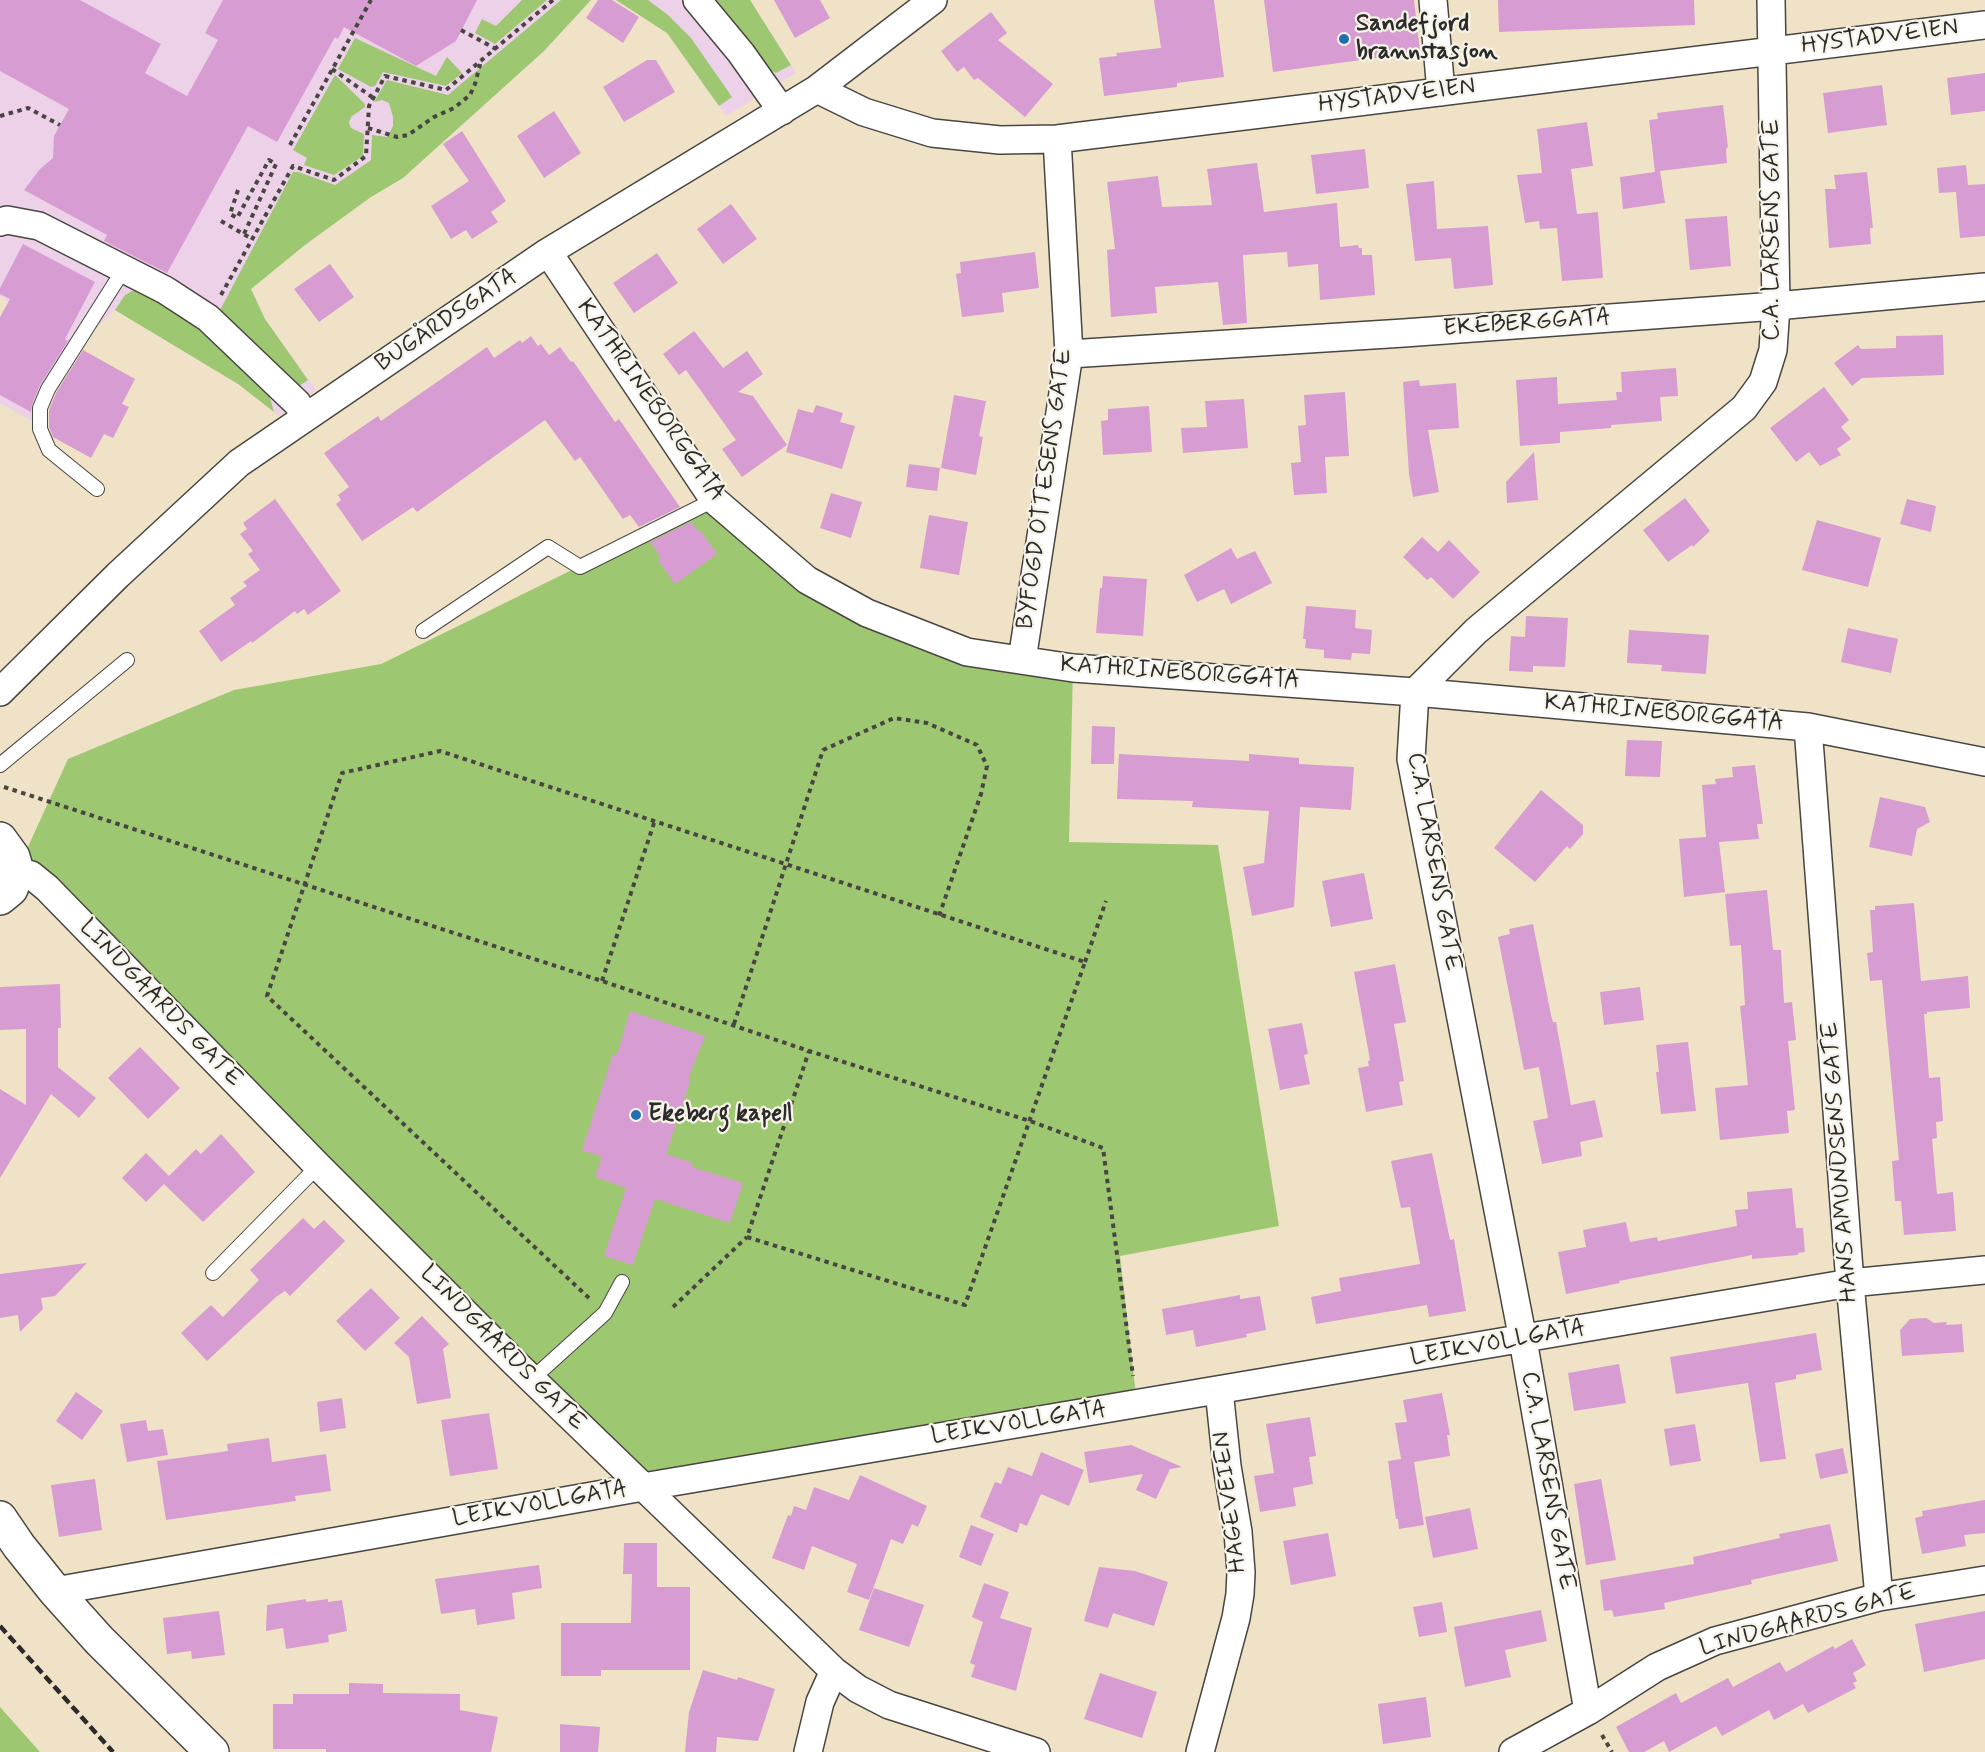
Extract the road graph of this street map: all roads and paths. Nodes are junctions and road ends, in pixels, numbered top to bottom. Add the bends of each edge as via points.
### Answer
1 (371, 0) edge
2 (553, 0) edge
3 (697, 0) edge
4 (933, 0) edge
5 (1433, 0) edge
6 (1772, 0) edge
7 (1985, 25) edge
8 (461, 30) dead end
9 (496, 49) junction
10 (1772, 51) junction
11 (481, 61) junction
12 (332, 69) junction
13 (817, 89) junction
14 (1441, 92) junction
15 (372, 97) junction
16 (782, 111) junction
17 (0, 117) edge
18 (60, 125) dead end
19 (368, 128) junction
20 (1058, 139) junction
21 (290, 145) dead end
22 (238, 190) dead end
23 (221, 220) dead end
24 (0, 222) edge
25 (244, 234) junction
26 (252, 239) junction
27 (548, 252) junction
28 (124, 269) junction
29 (1985, 287) edge
30 (1776, 306) junction
31 (208, 318) junction
32 (1069, 354) junction
33 (306, 417) junction
34 (97, 489) dead end
35 (714, 500) junction
36 (423, 631) dead end
37 (128, 660) dead end
38 (1022, 660) junction
39 (0, 692) edge
40 (1415, 692) junction
41 (1808, 727) junction
42 (1985, 762) edge
43 (0, 765) edge
44 (0, 785) edge
45 (655, 820) junction
46 (0, 840) edge
47 (787, 865) junction
48 (17, 871) junction
49 (304, 883) junction
50 (0, 898) edge
51 (1106, 901) dead end
52 (939, 916) junction
53 (1084, 962) junction
54 (602, 981) junction
55 (734, 1024) junction
56 (809, 1052) junction
57 (1030, 1121) junction
58 (318, 1166) junction
59 (747, 1236) junction
60 (1985, 1270) edge
61 (213, 1273) dead end
62 (622, 1282) dead end
63 (1850, 1283) junction
64 (673, 1307) dead end
65 (604, 1313) junction
66 (1522, 1340) junction
67 (532, 1379) junction
68 (1219, 1390) junction
69 (1137, 1404) junction
70 (643, 1487) junction
71 (0, 1518) edge
72 (1985, 1580) edge
73 (55, 1591) junction
74 (1879, 1597) junction
75 (834, 1671) junction
76 (1588, 1711) junction
77 (212, 1752) edge
78 (808, 1752) edge
79 (1036, 1752) edge
80 (1200, 1752) edge
81 (1513, 1752) edge

1 - 12 path
2 - 9 path
3 - 16 street via 741,52
4 - 13 street, BUGÅRDSGATA
5 - 14 street
6 - 10 street, C.A. LARSENS GATE
7 - 10 street, HYSTADVEIEN
8 - 9 path
9 - 11 path
10 - 14 street, HYSTADVEIEN
10 - 30 street, C.A. LARSENS GATE
11 - 15 path via 447,90 385,76
11 - 19 path via 470,95 454,108 408,135 397,137
12 - 15 path
12 - 21 path
13 - 16 street, BUGÅRDSGATA
13 - 20 street, HYSTADVEIEN via 864,112 932,134 1000,140
14 - 20 street, HYSTADVEIEN
15 - 19 path
16 - 27 street, BUGÅRDSGATA
17 - 18 path via 28,108
19 - 26 path via 366,156 334,180 293,166
20 - 32 street, BYFOGD OTTESENS GATE
22 - 25 path via 230,214 237,218 269,160 276,164
23 - 25 path
24 - 28 street via 39,226
25 - 26 path
26 - 31 path
27 - 33 street, BUGÅRDSGATA
27 - 35 street, KATHRINEBORGGATA
28 - 31 street
28 - 34 lane via 40,408 40,429 49,450
29 - 30 street, EKEBERGGATA
30 - 32 street, EKEBERGGATA
30 - 40 street, C.A. LARSENS GATE via 1773,350 1763,382 1744,408 1476,632
31 - 33 street via 297,403
32 - 38 street, BYFOGD OTTESENS GATE
33 - 39 street, BUGÅRDSGATA via 239,463
35 - 36 lane via 580,567 548,547
35 - 38 street, KATHRINEBORGGATA via 807,580 867,613 968,652
37 - 43 lane
38 - 40 street, KATHRINEBORGGATA via 1073,668
40 - 41 street, KATHRINEBORGGATA
40 - 66 street, C.A. LARSENS GATE via 1412,759
41 - 42 street, KATHRINEBORGGATA
41 - 63 street, HANS AMUNDSENS GATE
44 - 49 path
45 - 47 path
45 - 49 path via 441,751 342,773
45 - 54 path
46 - 48 main road via 14,857
47 - 52 path
47 - 52 path via 823,750 894,718 927,723 977,745 987,766
47 - 55 path
48 - 50 main road via 12,889
48 - 58 street, LINDGAARDS GATE via 31,875 47,888
49 - 54 path
49 - 65 path via 267,996
51 - 53 path
52 - 53 path
53 - 57 path
54 - 55 path
55 - 56 path
56 - 57 path
56 - 59 path
57 - 59 path via 965,1305
57 - 69 path via 1103,1148
58 - 61 lane
58 - 67 street, LINDGAARDS GATE
59 - 64 path
60 - 63 street, LEIKVOLLGATA
62 - 65 lane
63 - 66 street, LEIKVOLLGATA
63 - 74 street, HANS AMUNDSENS GATE
65 - 67 lane
66 - 68 street, LEIKVOLLGATA
66 - 76 street, C.A. LARSENS GATE
67 - 70 street, LINDGAARDS GATE
68 - 69 street, LEIKVOLLGATA
68 - 80 street, HAGEVEIEN via 1238,1532 1240,1594
69 - 70 street, LEIKVOLLGATA
70 - 73 street, LEIKVOLLGATA
70 - 75 street, LINDGAARDS GATE
71 - 73 main road
72 - 74 street, LINDGAARDS GATE
73 - 77 main road via 99,1641
74 - 76 street, LINDGAARDS GATE via 1715,1641 1657,1667
75 - 78 street via 820,1701
75 - 79 street, LINDGAARDS GATE via 889,1705
76 - 81 street, LINDGAARDS GATE

